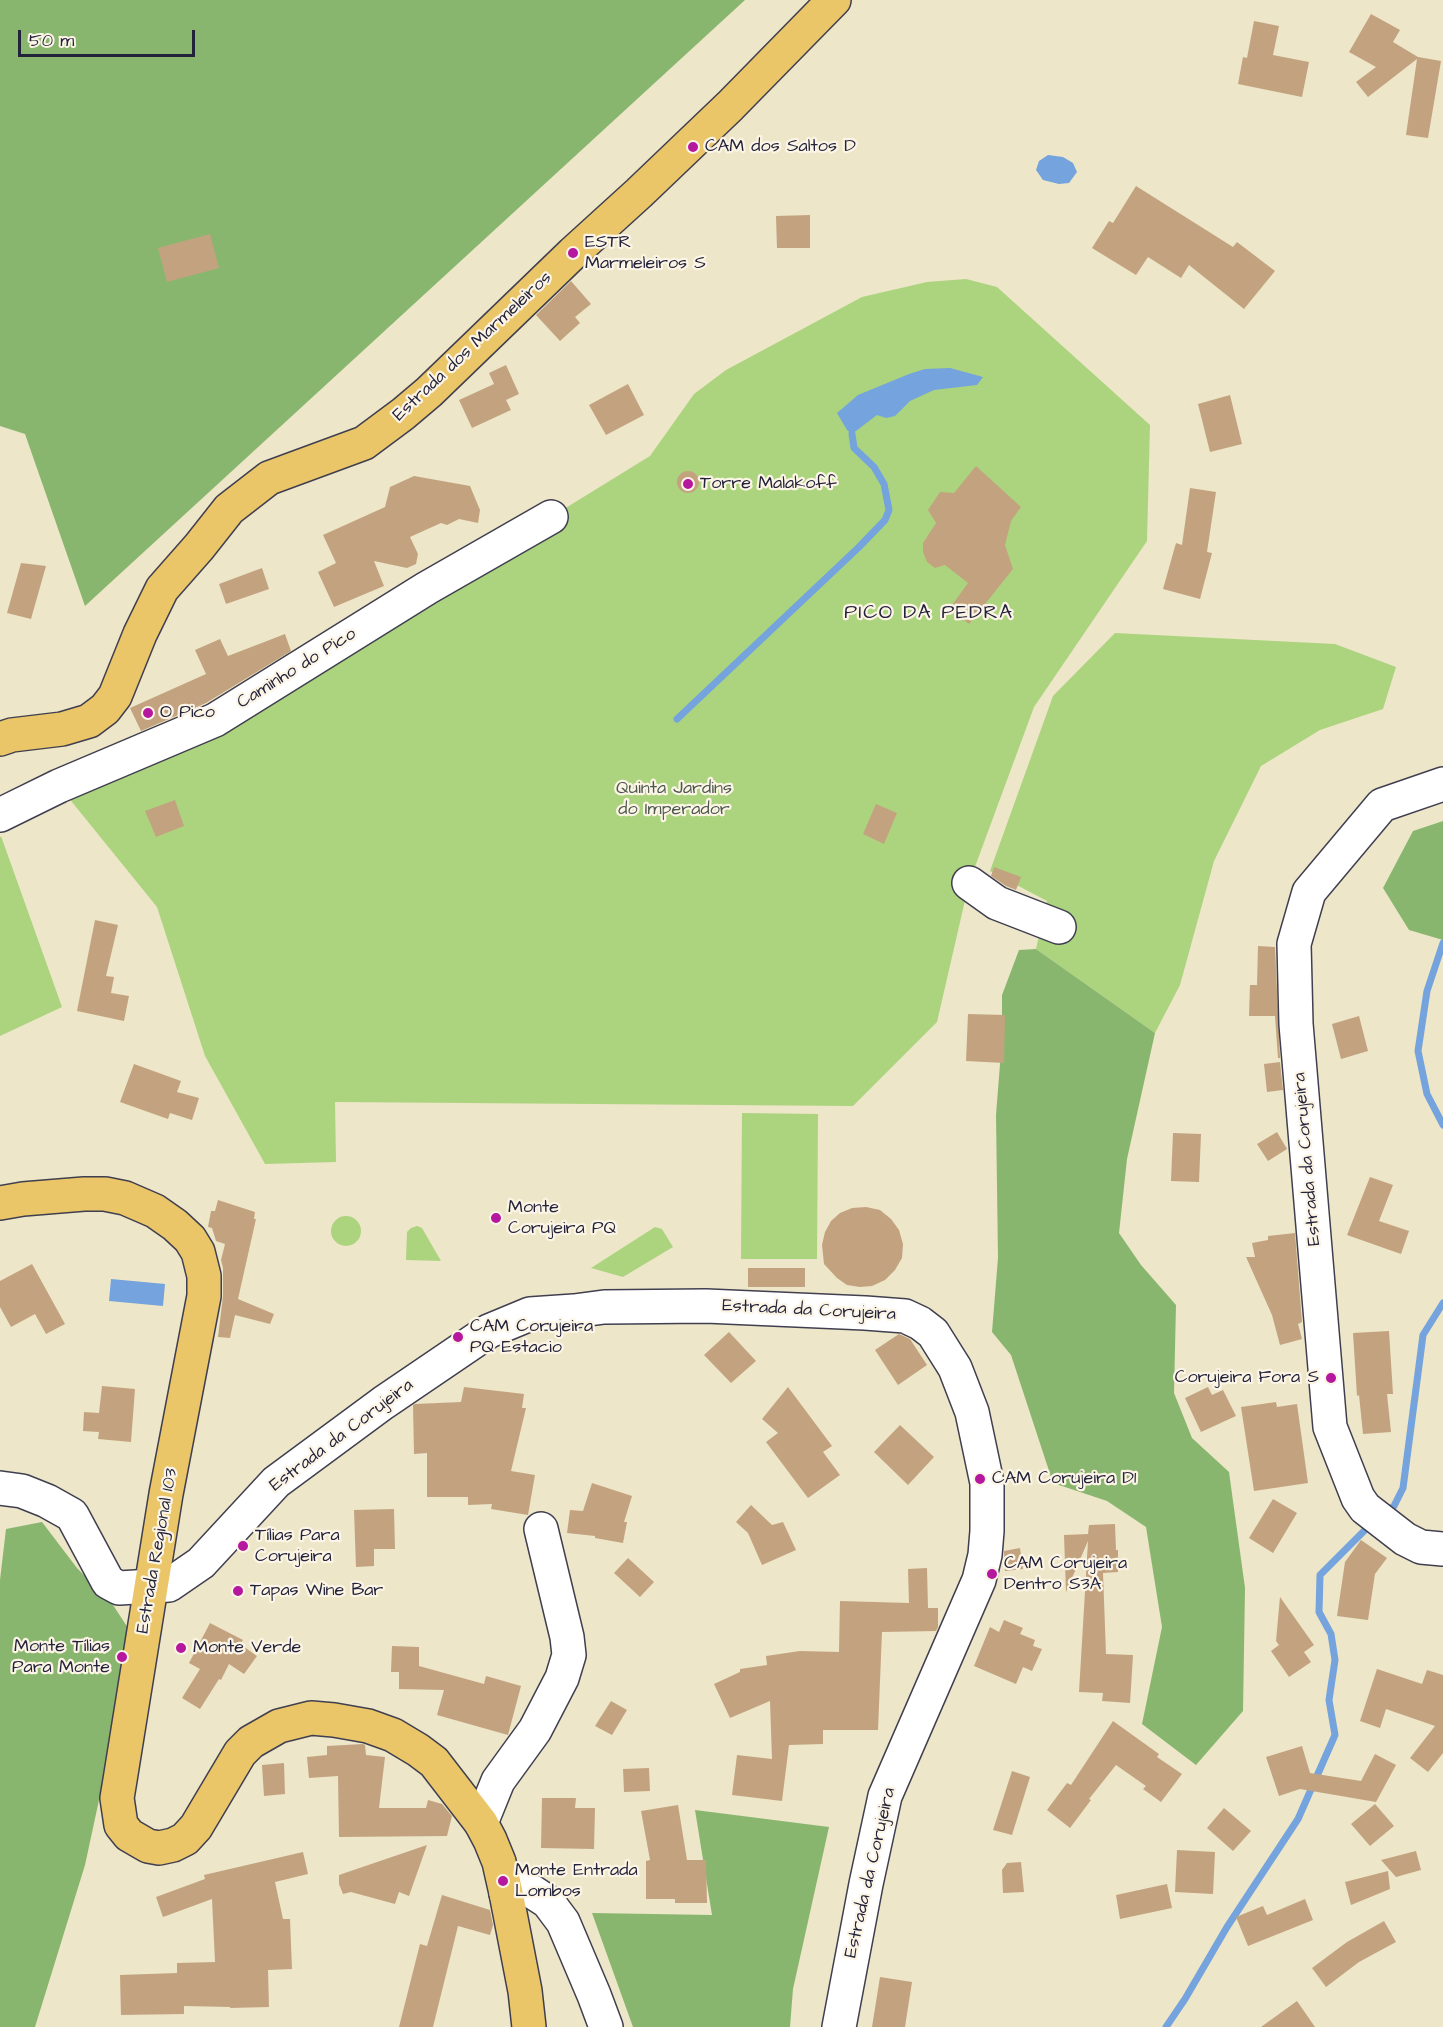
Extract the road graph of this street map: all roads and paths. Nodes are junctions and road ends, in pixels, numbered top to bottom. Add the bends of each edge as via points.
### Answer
1 (834, 0) edge
2 (551, 517) dead end
3 (0, 739) edge
4 (1443, 784) edge
5 (0, 815) edge
6 (969, 883) dead end
7 (1059, 927) dead end
8 (0, 1203) edge
9 (0, 1488) edge
10 (541, 1529) dead end
11 (1443, 1549) edge
12 (152, 1587) junction
13 (482, 1823) junction
14 (506, 1893) junction
15 (529, 2027) edge
16 (606, 2027) edge
17 (839, 2027) edge

1 - 3 main road, Estrada dos Marmeleiros via 730,106 404,414 364,443 269,478 229,509 162,589 115,696 105,709 89,721 62,729
2 - 5 street, Caminho do Pico via 427,588 215,720
4 - 11 street, Estrada da Corujeira via 1382,806 1309,892 1294,944 1296,1024 1330,1427 1358,1498 1405,1539 1421,1547
6 - 7 street via 998,903
8 - 12 main road, Estrada Regional 103 via 84,1194 125,1198 175,1224 198,1252 204,1296
9 - 12 street, Estrada da Corujeira via 21,1491 72,1515 108,1582 119,1588
10 - 13 street via 569,1655 562,1678 535,1730 498,1781
12 - 13 main road, Estrada Regional 103 via 117,1798 121,1825 129,1835 159,1848 185,1839 240,1753 279,1726 311,1719 368,1726 418,1750 448,1777
12 - 17 street, Estrada da Corujeira via 169,1586 201,1563 276,1482 383,1403 489,1331 530,1314 604,1306 706,1306 885,1314 920,1323 933,1333 955,1368 972,1412 987,1483 985,1555 979,1580 885,1796
13 - 14 main road, Estrada Regional 103 via 499,1862
14 - 15 main road, Estrada Regional 103
14 - 16 street via 528,1889 548,1902 563,1923

